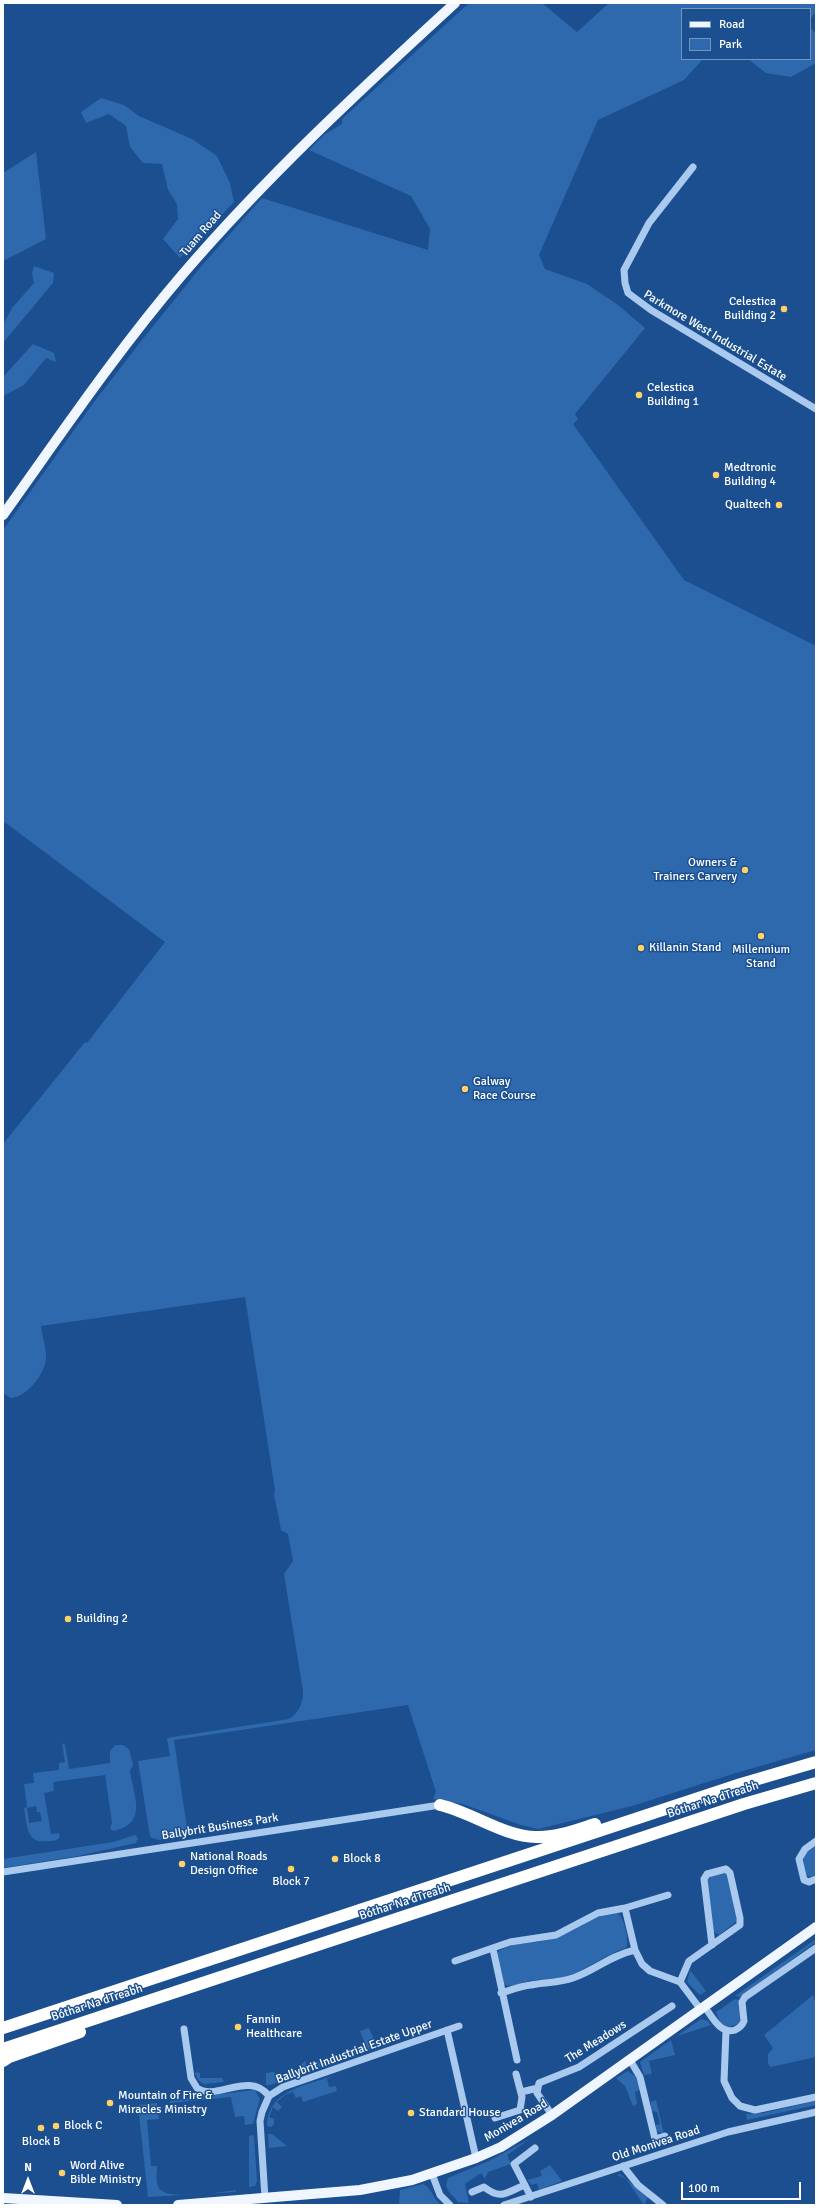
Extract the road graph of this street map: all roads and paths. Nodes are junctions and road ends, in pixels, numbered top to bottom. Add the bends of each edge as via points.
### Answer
1 (455, 3) edge
2 (693, 167) dead end
3 (816, 409) edge
4 (3, 516) edge
5 (816, 1762) edge
6 (816, 1783) edge
7 (440, 1805) joint
8 (644, 1816) junction
9 (816, 1841) edge
10 (3, 1872) edge
11 (816, 1880) edge
12 (668, 1895) dead end
13 (625, 1908) junction
14 (816, 1927) edge
15 (712, 1945) junction
16 (816, 1948) edge
17 (493, 1949) junction
18 (635, 1950) junction
19 (455, 1961) dead end
20 (680, 1982) junction
21 (501, 1993) junction
22 (169, 1994) junction
23 (672, 2006) dead end
24 (702, 2009) junction
25 (459, 2026) dead end
26 (3, 2028) edge
27 (184, 2029) dead end
28 (447, 2030) junction
29 (726, 2031) junction
30 (3, 2049) edge
31 (517, 2060) dead end
32 (630, 2060) junction
33 (3, 2061) edge
34 (516, 2074) dead end
35 (538, 2088) junction
36 (521, 2092) junction
37 (269, 2096) junction
38 (816, 2097) edge
39 (816, 2112) edge
40 (552, 2116) junction
41 (495, 2118) dead end
42 (665, 2136) dead end
43 (535, 2148) dead end
44 (476, 2158) junction
45 (623, 2166) junction
46 (432, 2174) junction
47 (525, 2185) junction
48 (472, 2192) dead end
49 (531, 2197) junction
50 (3, 2198) edge
51 (266, 2198) junction
52 (234, 2203) edge
53 (117, 2205) edge
54 (178, 2205) edge
55 (450, 2205) edge
56 (504, 2205) edge
57 (663, 2205) edge

1 - 4 main road, Tuam Road via 341,108 228,222 132,338
2 - 3 street, Parkmore West Industrial Estate via 649,223 627,262 624,275 628,293 651,310
5 - 8 highway, Bóthar Na dTreabh
6 - 22 highway, Bóthar Na dTreabh via 737,1806
7 - 8 highway via 457,1809 512,1832 536,1838 615,1818
7 - 10 street, Ballybrit Business Park
8 - 26 highway, Bóthar Na dTreabh
9 - 11 street via 803,1850 799,1859 804,1880
12 - 13 street
13 - 17 street via 598,1913 556,1934 510,1942
13 - 18 street
14 - 24 main road, Monivea Road
15 - 15 street via 738,1927 740,1922 730,1873 726,1869 707,1874 704,1879
15 - 20 street via 688,1963
16 - 29 street via 745,1997 742,2002 742,2025 735,2030
17 - 19 street
17 - 21 street
18 - 20 street via 647,1969
18 - 21 street via 610,1958 573,1978
20 - 24 street
21 - 31 street via 510,2022
22 - 30 highway, Bóthar Na dTreabh
22 - 33 highway via 98,2025
23 - 35 street, The Meadows via 579,2066 545,2079 539,2083
24 - 29 street
24 - 32 main road, Monivea Road
25 - 28 street, Ballybrit Industrial Estate Upper
27 - 37 street, Ballybrit Industrial Estate Upper via 190,2078 197,2088 207,2091 254,2085 265,2090
28 - 37 street, Ballybrit Industrial Estate Upper via 283,2087
28 - 44 street, Ballybrit Industrial Estate Upper
29 - 38 street via 724,2081 730,2096 738,2105 755,2110
32 - 40 main road, Monivea Road
32 - 42 street via 640,2077 655,2139
34 - 36 street
35 - 36 street
35 - 40 street via 540,2100
36 - 41 street via 520,2110
37 - 51 street, Ballybrit Industrial Estate Upper via 260,2121
39 - 45 street, Old Monivea Road via 744,2128
40 - 44 main road, Monivea Road via 501,2147
43 - 47 street via 515,2162
44 - 46 main road, Monivea Road
45 - 49 street, Old Monivea Road
45 - 57 street via 638,2185
46 - 51 main road, Monivea Road via 360,2190
46 - 55 street via 440,2195
47 - 48 street via 499,2195 484,2187
47 - 49 street
49 - 56 street, Old Monivea Road
50 - 53 main road
51 - 52 main road, Monivea Road
52 - 54 main road, Monivea Road

